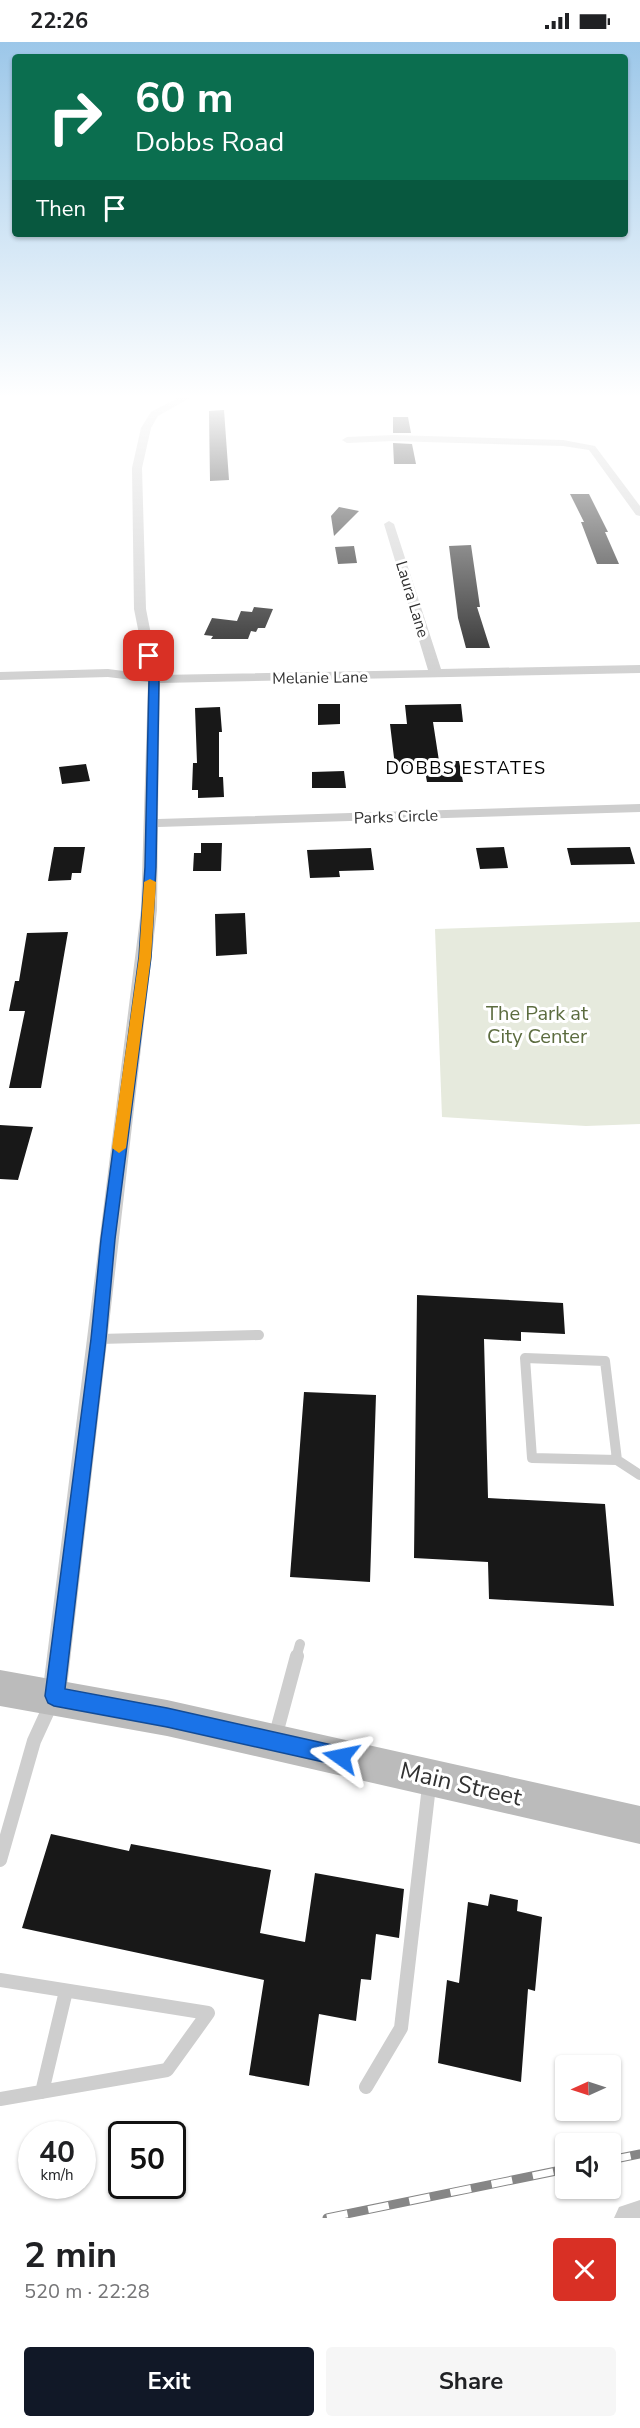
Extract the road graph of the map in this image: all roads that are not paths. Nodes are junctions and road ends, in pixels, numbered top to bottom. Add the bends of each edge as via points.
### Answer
1 (138, 497) edge
2 (628, 497) edge
3 (640, 513) edge
4 (389, 524) dead end
5 (640, 669) edge
6 (436, 674) junction
7 (0, 676) edge
8 (154, 679) junction
9 (640, 808) edge
10 (152, 823) junction
11 (259, 1335) dead end
12 (99, 1339) junction
13 (617, 1460) junction
14 (640, 1475) edge
15 (300, 1644) dead end
16 (0, 1688) edge
17 (54, 1696) junction
18 (274, 1742) junction
19 (430, 1776) junction
20 (640, 1825) edge
21 (0, 1860) edge
22 (0, 1980) edge
23 (66, 1991) junction
24 (366, 2087) dead end
25 (42, 2092) junction
26 (0, 2099) edge
27 (640, 2216) edge
28 (630, 2218) edge

1 - 8 street via 140,609
2 - 3 street
4 - 6 street, Laura Lane
5 - 6 street, Melanie Lane
6 - 8 street, Melanie Lane
7 - 8 street, Melanie Lane via 108,673
8 - 10 street
9 - 10 street, Parks Circle
10 - 12 street via 145,957 108,1239
11 - 12 lane
12 - 17 street
13 - 13 lane via 605,1361 525,1358 532,1458
13 - 14 lane
15 - 18 lane
16 - 17 main road, Main Street
17 - 18 main road, Main Street
17 - 21 lane via 34,1741
18 - 19 main road, Main Street
19 - 20 main road, Main Street
19 - 24 lane via 401,2028
22 - 23 lane
23 - 25 lane
23 - 25 lane via 208,2013 166,2070
25 - 26 lane
27 - 28 street

